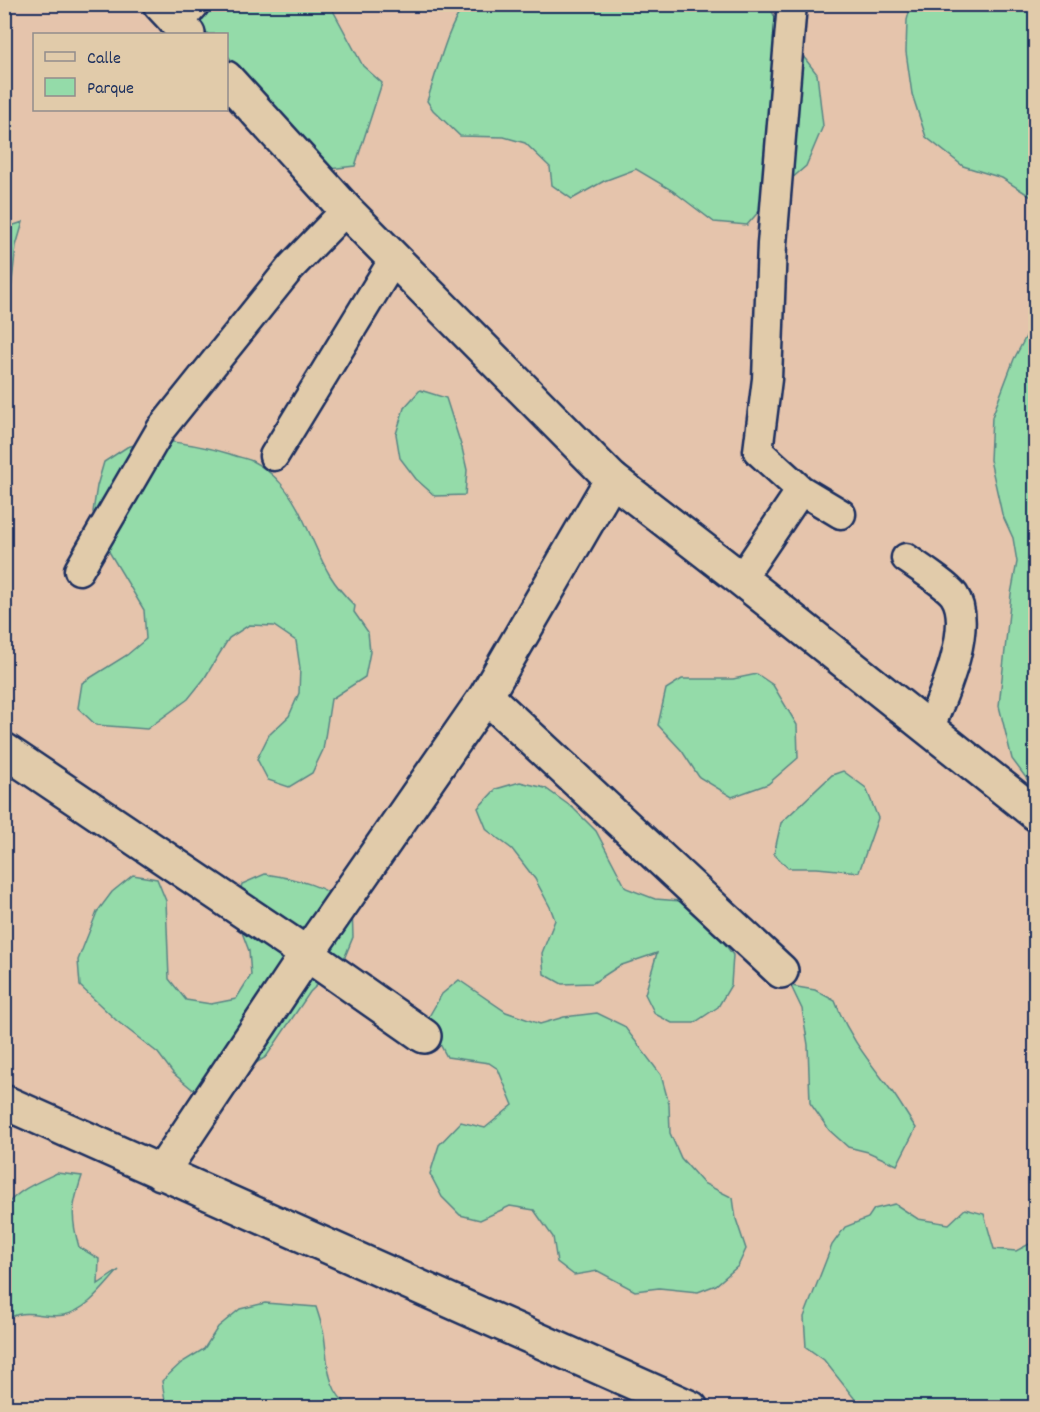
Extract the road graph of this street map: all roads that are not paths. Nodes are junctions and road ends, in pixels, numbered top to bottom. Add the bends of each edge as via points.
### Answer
1 (792, 4) edge
2 (228, 80) edge
3 (346, 210) junction
4 (394, 259) junction
5 (274, 456) dead end
6 (612, 479) junction
7 (801, 490) junction
8 (841, 514) dead end
9 (906, 558) dead end
10 (79, 570) dead end
11 (741, 579) junction
12 (486, 696) junction
13 (929, 729) junction
14 (4, 750) edge
15 (1035, 814) edge
16 (307, 954) junction
17 (781, 971) dead end
18 (424, 1036) dead end
19 (4, 1102) edge
20 (161, 1173) junction
21 (691, 1407) edge

1 - 7 lane via 772,234 767,379 758,450
2 - 3 street
3 - 4 street
3 - 10 lane via 291,267 161,429
4 - 5 lane
4 - 6 street
6 - 11 street
6 - 12 street
7 - 8 lane
7 - 11 lane
9 - 13 lane via 954,594 959,609 961,626 955,656
11 - 13 street
12 - 16 street
12 - 17 street
13 - 15 street
14 - 16 street
16 - 18 street
16 - 20 street
19 - 20 street
20 - 21 street

